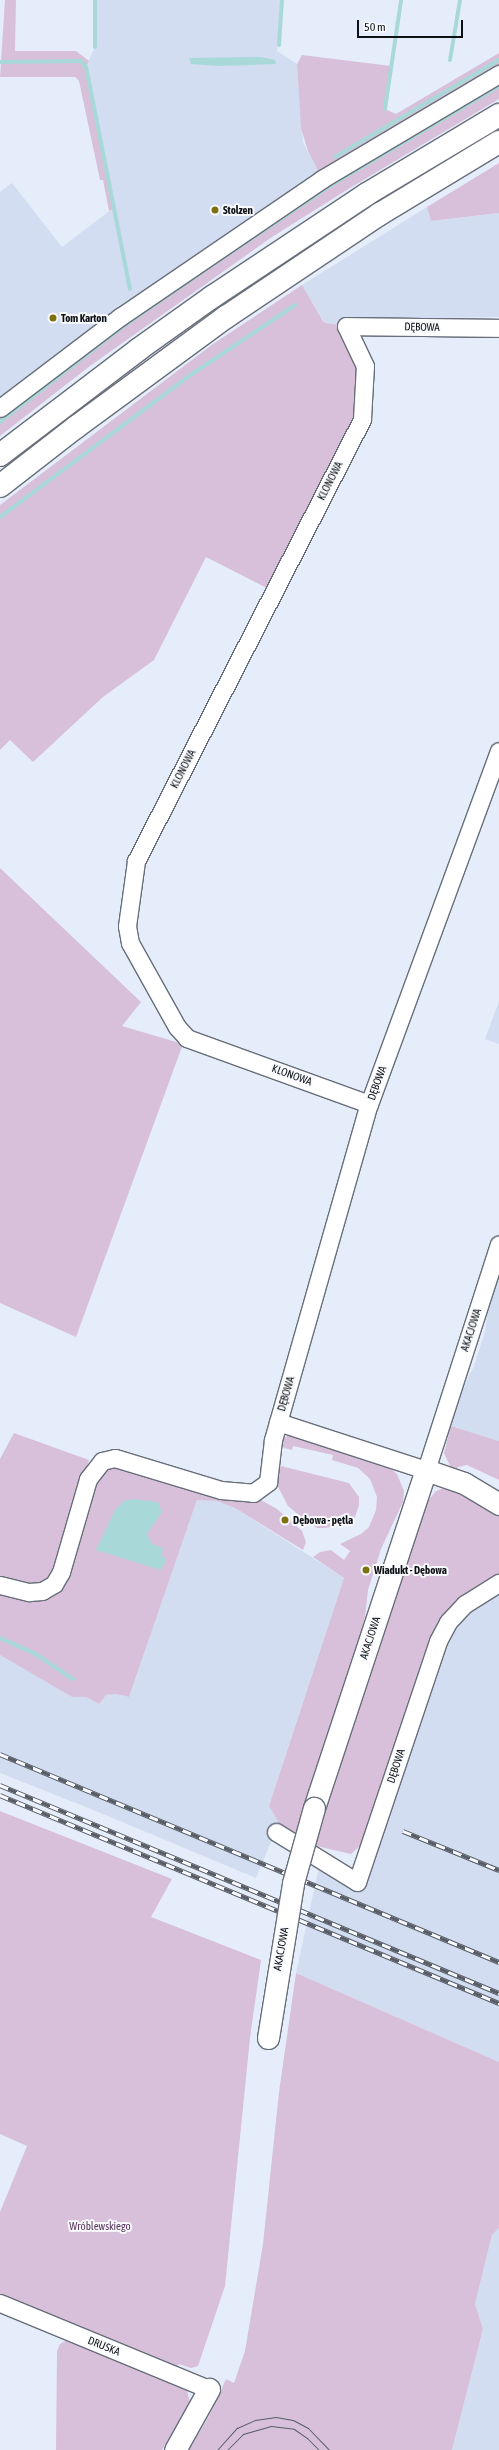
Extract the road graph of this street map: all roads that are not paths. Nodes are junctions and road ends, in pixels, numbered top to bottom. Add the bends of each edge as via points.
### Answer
1 (499, 74) edge
2 (499, 115) edge
3 (499, 142) edge
4 (346, 326) joint
5 (499, 328) edge
6 (0, 408) edge
7 (0, 455) edge
8 (0, 486) edge
9 (499, 751) edge
10 (369, 1104) junction
11 (499, 1244) edge
12 (278, 1422) junction
13 (426, 1470) junction
14 (499, 1504) edge
15 (499, 1583) edge
16 (0, 1585) edge
17 (276, 1832) dead end
18 (268, 2038) dead end
19 (0, 2303) edge
20 (209, 2389) joint
21 (175, 2450) edge

1 - 6 street via 322,179 120,317
2 - 7 highway via 367,194 212,297
3 - 8 highway via 380,214 226,316
4 - 5 street, DĘBOWA
4 - 10 street, KLONOWA via 366,366 362,419 136,861 127,926 130,943 142,967 177,1027 187,1038
9 - 10 street, DĘBOWA
10 - 12 street, DĘBOWA
11 - 13 street, AKACJOWA
12 - 13 street, DĘBOWA
12 - 16 street, DĘBOWA via 269,1455 268,1482 253,1493 221,1490 115,1458 102,1461 88,1479 62,1572 54,1584 42,1591 29,1592
13 - 14 street, DĘBOWA via 464,1483
13 - 18 street, AKACJOWA, bridge via 314,1808 294,1883
15 - 17 street, DĘBOWA via 465,1604 448,1622 438,1641 358,1882
19 - 20 street, DRUSKA
20 - 21 street

